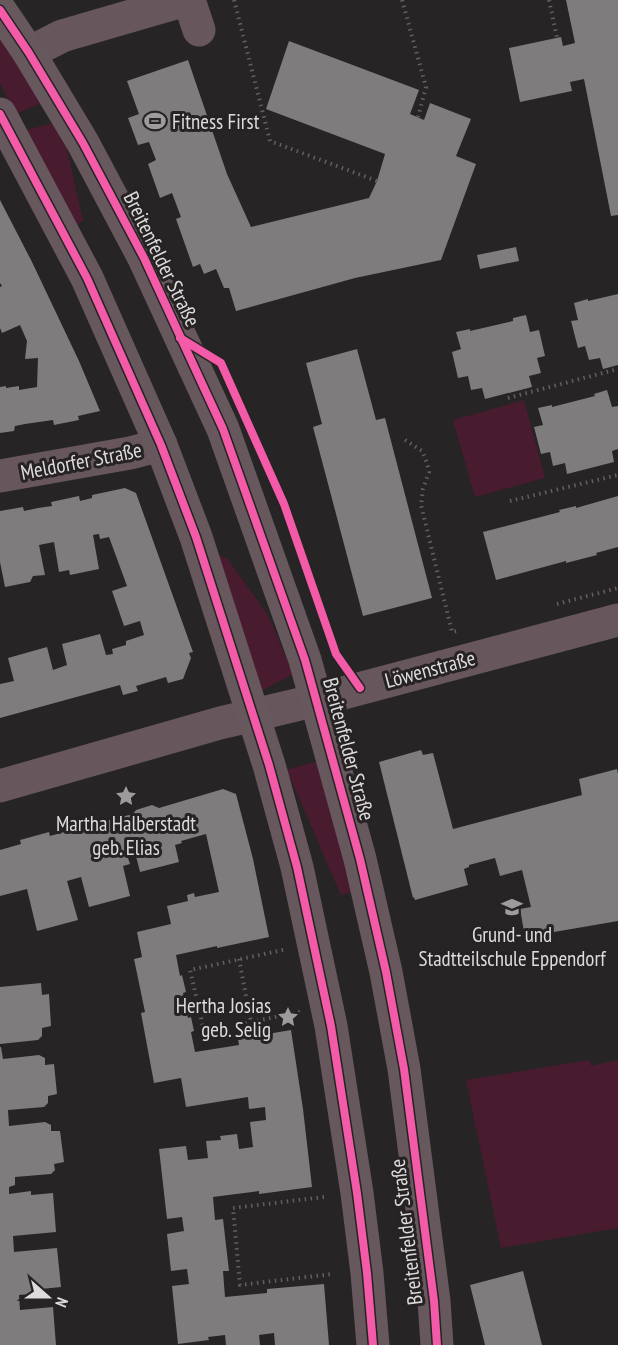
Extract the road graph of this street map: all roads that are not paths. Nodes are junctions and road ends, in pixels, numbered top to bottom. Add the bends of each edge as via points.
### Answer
1 (187, 0) edge
2 (0, 10) edge
3 (199, 30) dead end
4 (29, 53) junction
5 (0, 114) edge
6 (161, 445) junction
7 (0, 476) edge
8 (618, 620) edge
9 (317, 700) junction
10 (252, 715) junction
11 (0, 786) edge
12 (373, 1345) edge
13 (437, 1345) edge

1 - 3 street
1 - 4 street via 62,36
2 - 4 main road, Breitenfelder Straße
4 - 9 main road, Breitenfelder Straße via 83,143 144,258 223,429
5 - 6 main road, Breitenfelder Straße via 87,278
6 - 7 street, Meldorfer Straße
6 - 10 main road, Breitenfelder Straße via 196,537
8 - 9 street, Löwenstraße
9 - 10 street, Löwenstraße
9 - 13 main road, Breitenfelder Straße via 386,972 404,1069
10 - 11 street, Löwenstraße
10 - 12 main road, Breitenfelder Straße via 297,867 331,1026 357,1193

